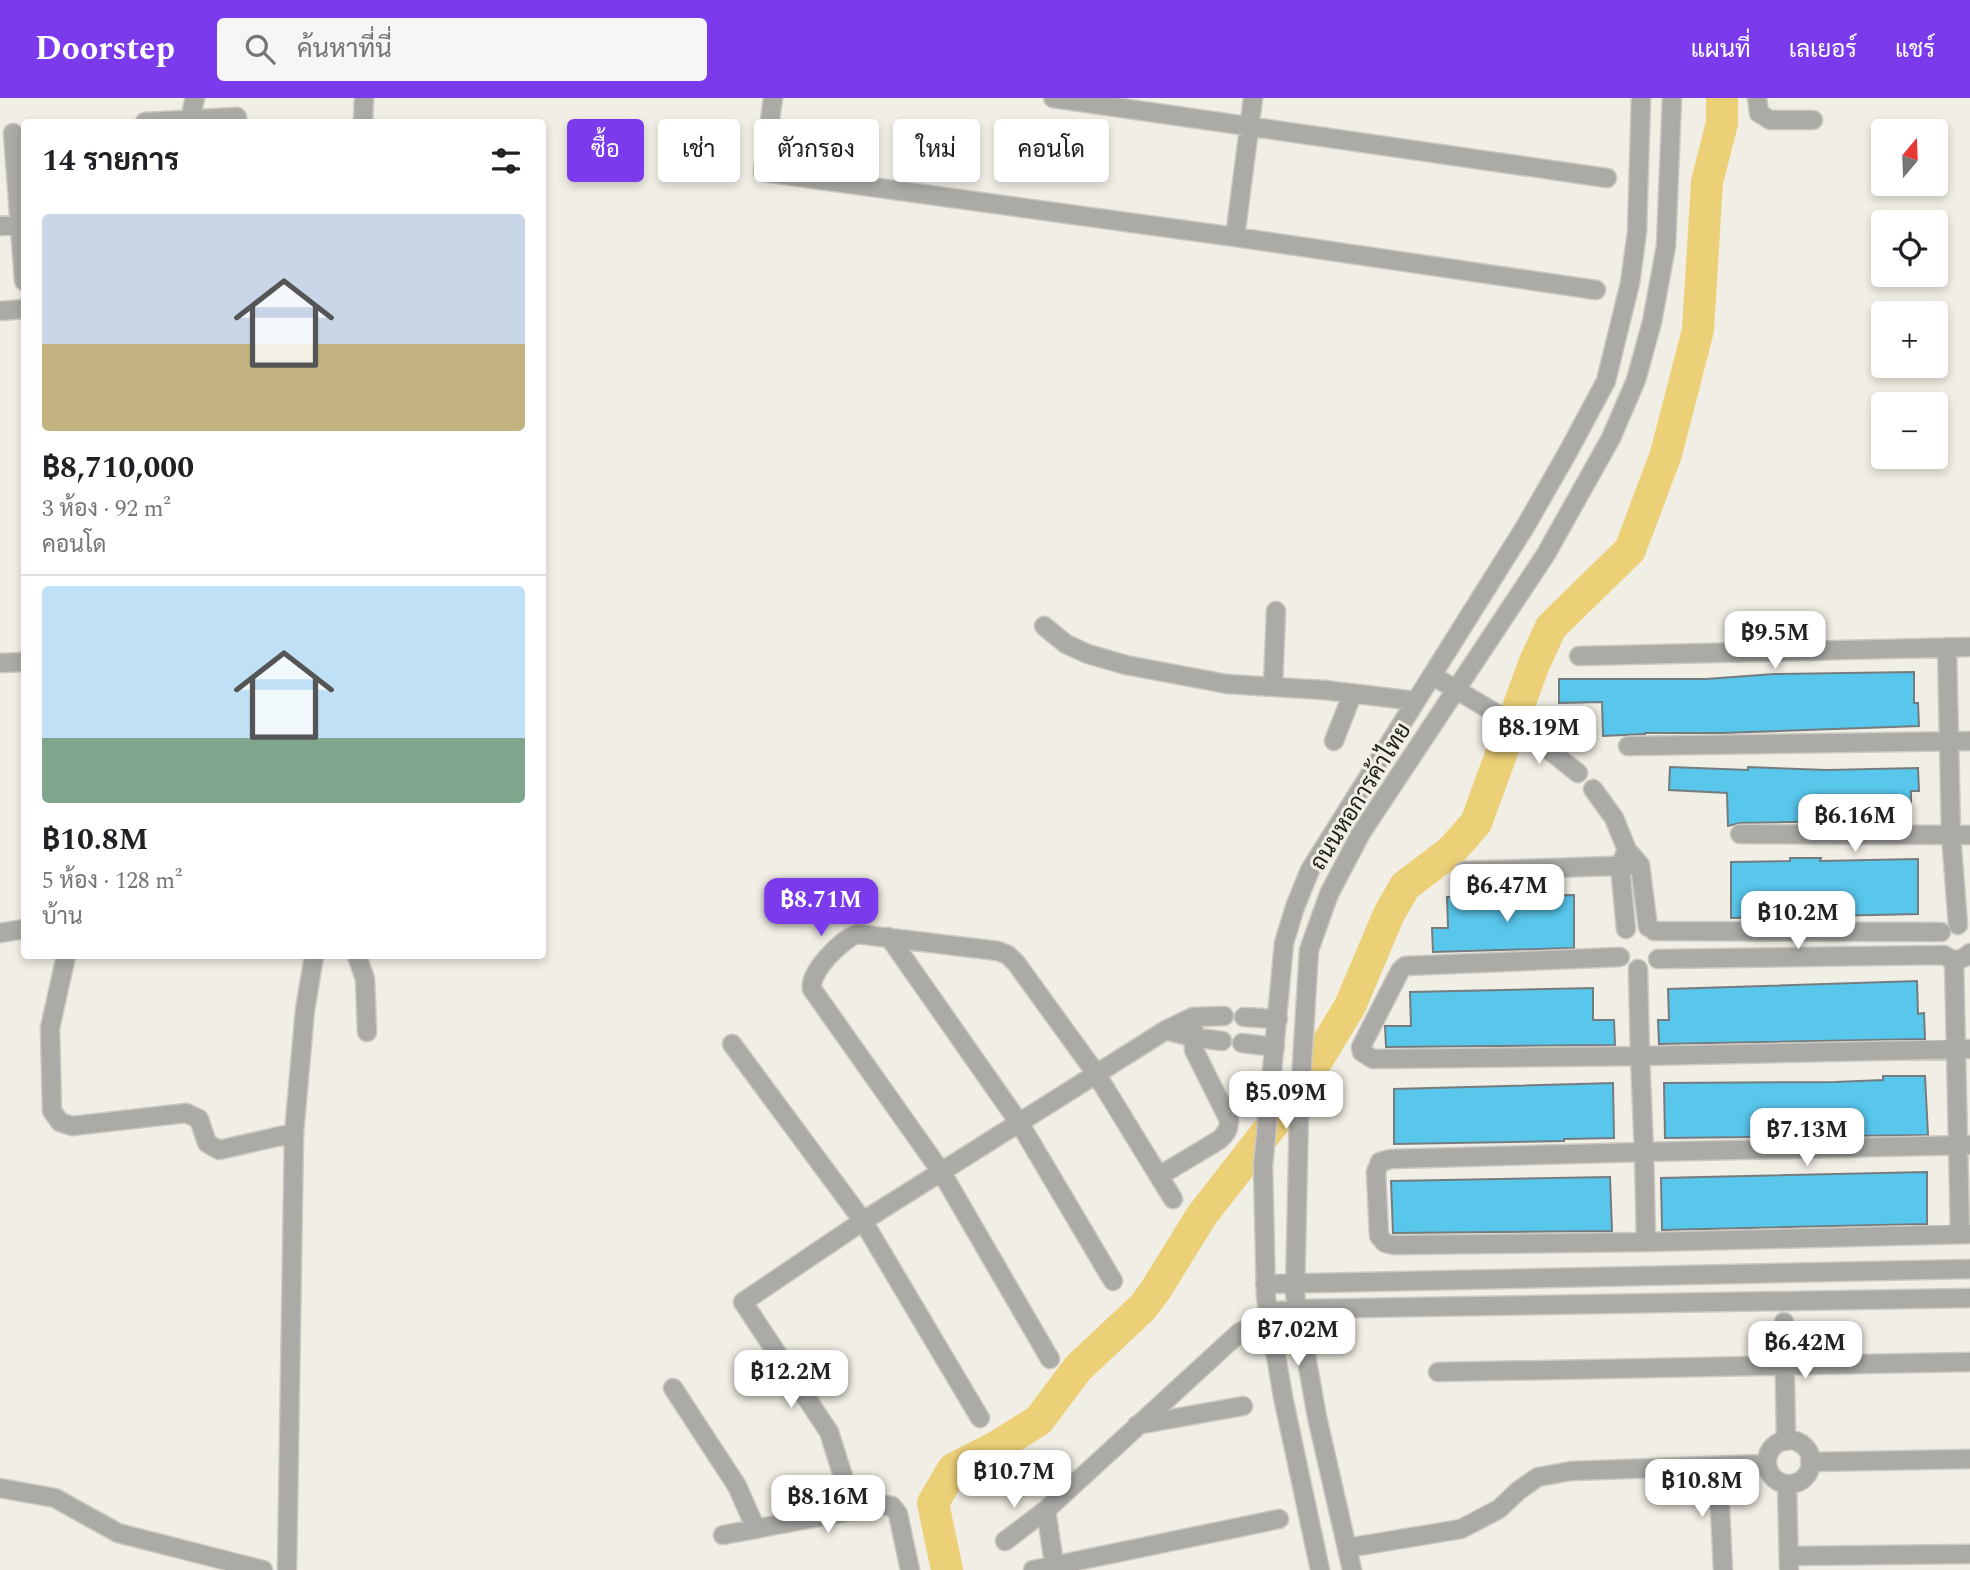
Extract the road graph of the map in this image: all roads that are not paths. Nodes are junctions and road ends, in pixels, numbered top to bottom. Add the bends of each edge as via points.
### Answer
1 (364, 98) edge
2 (773, 98) edge
3 (1053, 98) edge
4 (1253, 98) edge
5 (1641, 98) edge
6 (1672, 98) edge
7 (1757, 98) edge
8 (206, 105) edge
9 (237, 117) dead end
10 (190, 119) edge
11 (363, 119) edge
12 (1813, 120) dead end
13 (1249, 128) junction
14 (13, 134) edge
15 (1607, 178) dead end
16 (21, 215) edge
17 (21, 225) edge
18 (0, 226) edge
19 (1235, 237) junction
20 (1596, 290) dead end
21 (21, 309) edge
22 (0, 311) edge
23 (1276, 611) dead end
24 (1044, 626) dead end
25 (1947, 647) junction
26 (1970, 647) edge
27 (1579, 656) dead end
28 (21, 662) edge
29 (0, 663) edge
30 (1433, 676) junction
31 (1273, 687) junction
32 (1456, 690) junction
33 (1352, 695) junction
34 (1416, 701) junction
35 (1334, 741) dead end
36 (1949, 741) junction
37 (1970, 741) edge
38 (1628, 746) dead end
39 (1578, 774) dead end
40 (1593, 789) dead end
41 (1740, 834) dead end
42 (1951, 835) junction
43 (1970, 835) edge
44 (1624, 858) junction
45 (1464, 872) dead end
46 (1626, 929) junction
47 (1651, 929) junction
48 (21, 930) edge
49 (1962, 930) edge
50 (0, 933) edge
51 (890, 937) junction
52 (1960, 956) edge
53 (1620, 957) junction
54 (65, 959) edge
55 (314, 959) edge
56 (358, 959) edge
57 (1658, 959) junction
58 (1638, 969) junction
59 (1224, 1016) dead end
60 (1193, 1017) junction
61 (1244, 1017) dead end
62 (1278, 1019) junction
63 (1166, 1030) junction
64 (367, 1032) dead end
65 (1192, 1037) junction
66 (1222, 1041) dead end
67 (732, 1044) dead end
68 (1242, 1044) dead end
69 (1275, 1047) junction
70 (1963, 1049) edge
71 (1640, 1056) junction
72 (1095, 1072) junction
73 (1270, 1087) junction
74 (1299, 1106) junction
75 (1020, 1124) junction
76 (294, 1133) junction
77 (1964, 1145) edge
78 (1644, 1152) junction
79 (942, 1173) junction
80 (1159, 1176) junction
81 (1173, 1199) dead end
82 (863, 1221) junction
83 (1965, 1234) edge
84 (1646, 1242) junction
85 (1970, 1269) edge
86 (1113, 1281) dead end
87 (1371, 1281) junction
88 (1295, 1283) junction
89 (1265, 1284) junction
90 (1970, 1298) edge
91 (1375, 1308) junction
92 (1298, 1309) junction
93 (1268, 1315) junction
94 (1784, 1322) dead end
95 (1051, 1359) dead end
96 (1970, 1362) edge
97 (1785, 1364) junction
98 (1438, 1372) dead end
99 (673, 1388) dead end
100 (1243, 1406) dead end
101 (979, 1418) dead end
102 (1136, 1425) junction
103 (1786, 1441) junction
104 (1970, 1459) edge
105 (1811, 1462) junction
106 (1767, 1464) junction
107 (1718, 1466) junction
108 (1787, 1484) junction
109 (0, 1488) edge
110 (1046, 1510) junction
111 (853, 1511) junction
112 (1279, 1519) dead end
113 (756, 1529) junction
114 (723, 1535) dead end
115 (1005, 1541) dead end
116 (1347, 1548) junction
117 (1970, 1554) edge
118 (1789, 1563) edge
119 (1055, 1568) edge
120 (263, 1570) edge
121 (287, 1570) edge
122 (910, 1570) edge
123 (1033, 1570) edge
124 (1320, 1570) edge
125 (1352, 1570) edge
126 (1723, 1570) edge

1 - 11 street
2 - 19 street via 763,173
3 - 13 street
4 - 13 street
5 - 30 street, ถนนหอการค้าไทย via 1637,232 1630,283 1606,381 1531,516
6 - 32 street, ถนนหอการค้าไทย via 1666,246 1636,380 1611,438 1546,554
7 - 12 street via 1759,113 1770,120
8 - 9 street
8 - 10 street
13 - 15 street
13 - 19 street
14 - 16 street
17 - 18 street
19 - 20 street
21 - 22 street
23 - 31 street
24 - 31 street via 1066,644 1114,661 1227,684
25 - 26 street
25 - 27 street
25 - 36 street
28 - 29 street
30 - 32 street
30 - 34 street, ถนนหอการค้าไทย
31 - 33 street
32 - 39 street via 1524,730
32 - 74 street, ถนนหอการค้าไทย via 1361,833 1329,894 1309,950
33 - 34 street
33 - 35 street
34 - 62 street, ถนนหอการค้าไทย via 1310,870 1284,943
36 - 37 street
36 - 38 street
36 - 42 street
40 - 44 street via 1614,818
41 - 42 street
42 - 43 street
42 - 49 street
44 - 45 street
44 - 46 street
44 - 47 street via 1640,865
46 - 47 street
46 - 53 street via 1618,942
47 - 49 street
47 - 57 street via 1661,944
48 - 50 street
49 - 52 street via 1938,943
51 - 72 street via 1008,955
51 - 75 street
51 - 79 street via 849,937 816,971 812,989
52 - 57 street
52 - 70 street
53 - 58 street
53 - 71 street via 1405,966 1362,1052 1373,1059
54 - 76 street via 50,1028 52,1111 60,1122 72,1126 186,1112 199,1119 207,1143 219,1150
55 - 76 street
56 - 64 street via 365,978
57 - 58 street
58 - 71 street
59 - 60 street
60 - 63 street
60 - 65 street
61 - 62 street
62 - 69 street, ถนนหอการค้าไทย
63 - 65 street
63 - 72 street
65 - 66 street
65 - 80 street via 1197,1059 1229,1126 1219,1140
67 - 82 street
68 - 69 street
69 - 73 street, ถนนหอการค้าไทย
70 - 71 street
70 - 77 street
71 - 78 street
72 - 75 street
72 - 80 street
73 - 74 street
73 - 89 street, ถนนหอการค้าไทย via 1263,1167
74 - 88 street, ถนนหอการค้าไทย
75 - 79 street
75 - 86 street
76 - 121 street
77 - 78 street
77 - 83 street
78 - 84 street
78 - 84 street via 1391,1159 1380,1162 1376,1172 1378,1236 1385,1243
79 - 82 street
79 - 95 street
80 - 81 street
82 - 101 street
82 - 111 street via 743,1302 830,1432
83 - 84 street
85 - 87 street
87 - 88 street
87 - 91 street
88 - 89 street
88 - 92 street, ถนนหอการค้าไทย
89 - 93 street, ถนนหอการค้าไทย
90 - 91 street
91 - 92 street
92 - 93 street
92 - 116 street, ถนนหอการค้าไทย
93 - 102 street via 1240,1332
93 - 124 street, ถนนหอการค้าไทย
94 - 97 street
96 - 97 street
97 - 98 street
97 - 103 street
99 - 113 street via 737,1486
100 - 102 street
102 - 110 street
103 - 105 street via 1800,1444
103 - 106 street via 1773,1447
104 - 105 street
105 - 108 street via 1806,1476
106 - 107 street
106 - 108 street via 1774,1479
107 - 116 street via 1571,1471 1538,1477 1461,1530
107 - 126 street
108 - 118 street
109 - 120 street via 55,1498 118,1533
110 - 115 street
110 - 119 street
111 - 113 street
111 - 122 street via 892,1506 898,1514
112 - 119 street
113 - 114 street
116 - 125 street, ถนนหอการค้าไทย
117 - 118 street
119 - 123 street

